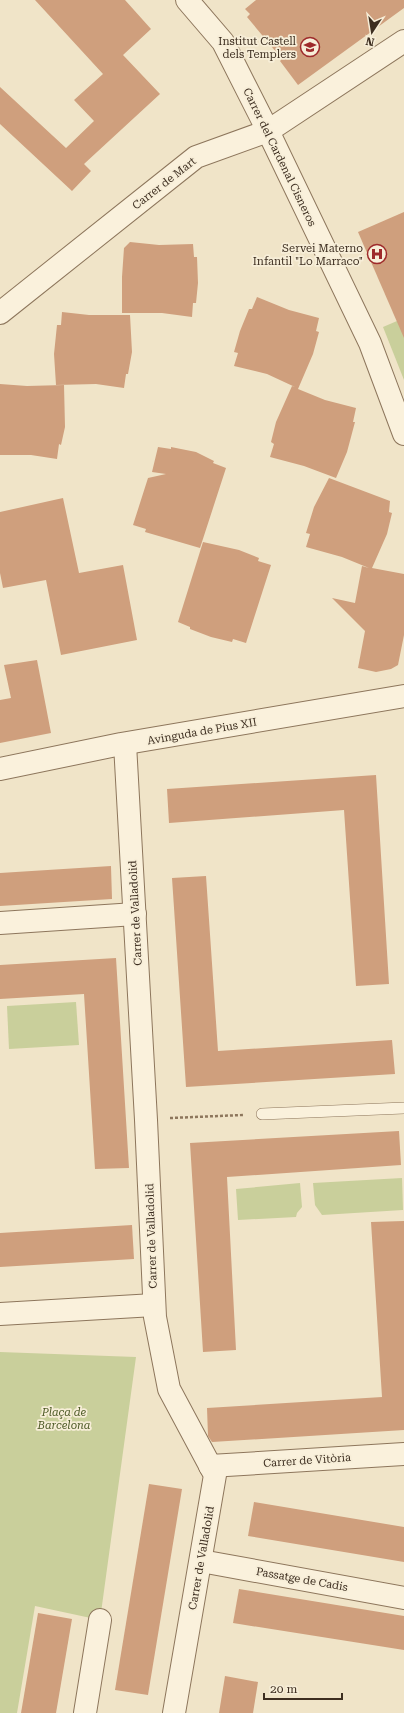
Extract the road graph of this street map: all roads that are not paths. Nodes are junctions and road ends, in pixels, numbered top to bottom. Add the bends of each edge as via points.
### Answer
1 (187, 0) edge
2 (404, 41) edge
3 (268, 131) junction
4 (0, 313) edge
5 (404, 434) edge
6 (404, 697) edge
7 (125, 744) junction
8 (0, 770) edge
9 (135, 914) junction
10 (0, 923) edge
11 (404, 1108) edge
12 (262, 1114) road end
13 (154, 1305) junction
14 (0, 1314) edge
15 (404, 1454) edge
16 (210, 1466) junction
17 (201, 1561) junction
18 (404, 1598) edge
19 (100, 1620) dead end
20 (85, 1713) edge
21 (174, 1713) edge

1 - 3 street, Carrer del Cardenal Cisneros via 222,42
2 - 3 street, Carrer de Mart
3 - 4 street, Carrer de Mart via 196,156
3 - 5 street, Carrer del Cardenal Cisneros via 370,343
6 - 7 street, Avinguda de Pius XII
7 - 8 street, Avinguda de Pius XII
7 - 9 street, Carrer de Valladolid
9 - 10 street
9 - 13 street, Carrer de Valladolid
11 - 12 lane
13 - 14 street
13 - 16 street, Carrer de Valladolid via 169,1389
15 - 16 street, Carrer de Vitòria
16 - 17 street, Carrer de Valladolid via 215,1475
17 - 18 street, Passatge de Cadis
17 - 21 street, Carrer de Valladolid
19 - 20 street

